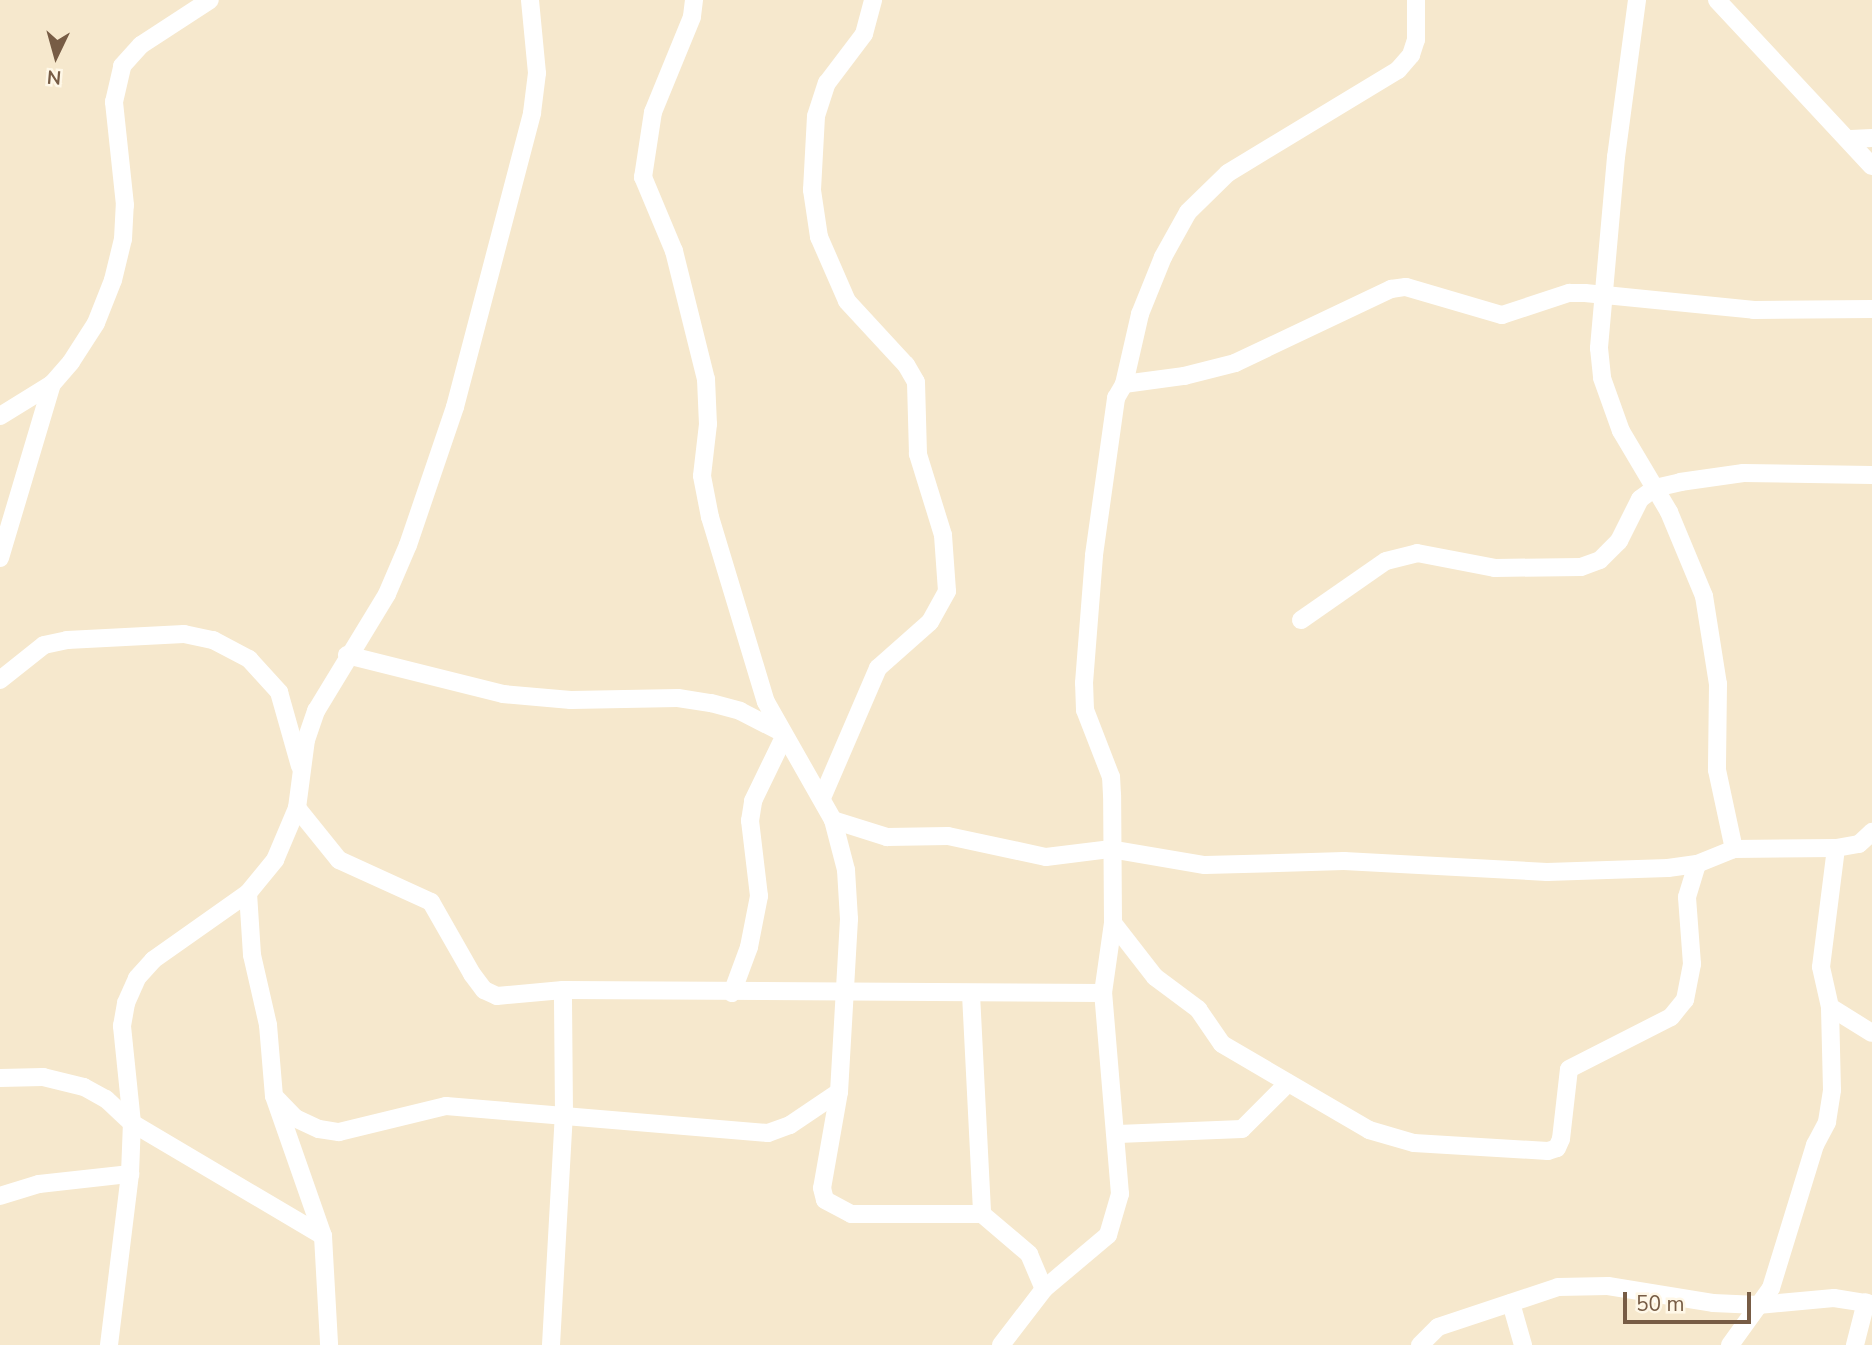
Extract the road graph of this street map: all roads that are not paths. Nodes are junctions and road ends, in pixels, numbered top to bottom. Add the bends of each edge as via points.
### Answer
1 (210, 0) edge
2 (530, 0) edge
3 (694, 0) edge
4 (873, 0) edge
5 (1416, 0) edge
6 (1637, 0) edge
7 (1717, 0) edge
8 (1872, 138) edge
9 (1851, 139) junction
10 (1872, 166) edge
11 (1604, 295) junction
12 (1872, 309) edge
13 (52, 384) junction
14 (1124, 384) junction
15 (0, 416) edge
16 (1872, 475) edge
17 (1655, 488) junction
18 (0, 558) edge
19 (1301, 620) dead end
20 (348, 655) junction
21 (0, 680) edge
22 (782, 734) junction
23 (302, 773) junction
24 (822, 797) junction
25 (297, 808) junction
26 (833, 820) junction
27 (1872, 832) edge
28 (1836, 848) junction
29 (1110, 849) junction
30 (1734, 849) junction
31 (1697, 864) junction
32 (248, 893) junction
33 (1113, 923) junction
34 (563, 990) junction
35 (732, 993) junction
36 (1103, 993) junction
37 (971, 994) junction
38 (843, 995) junction
39 (1830, 1007) junction
40 (1872, 1033) edge
41 (0, 1078) edge
42 (1288, 1083) junction
43 (839, 1092) junction
44 (274, 1097) junction
45 (564, 1114) junction
46 (132, 1123) junction
47 (1118, 1134) junction
48 (130, 1174) junction
49 (0, 1196) edge
50 (982, 1213) junction
51 (323, 1236) junction
52 (1044, 1289) junction
53 (1511, 1303) junction
54 (1869, 1303) edge
55 (1758, 1305) junction
56 (109, 1345) edge
57 (328, 1345) edge
58 (551, 1345) edge
59 (1001, 1345) edge
60 (1420, 1345) edge
61 (1523, 1345) edge
62 (1730, 1345) edge
63 (1855, 1345) edge

1 - 13 street via 141,45 122,66 114,102 125,175 123,239 96,323
2 - 20 street via 537,74 501,245 455,407 408,545 387,594
3 - 22 street via 692,17 653,112 643,177 674,251 706,379 708,424 702,476 707,507 766,702
4 - 24 street via 864,34 827,83 816,116 812,190 819,237 847,301 916,382 918,454 943,535 947,591 930,622 878,668
5 - 14 street via 1416,40 1398,70 1228,173 1188,212 1140,314
6 - 11 street
7 - 9 street
8 - 9 street
9 - 10 street
11 - 12 street via 1754,310
11 - 14 street via 1569,293 1502,314 1406,287 1391,289 1235,363
11 - 17 street via 1599,348 1602,378 1621,431
13 - 15 street
13 - 18 street
14 - 29 street via 1116,398 1094,555 1084,683 1085,710 1111,777
16 - 17 street via 1743,473
17 - 19 street via 1640,499 1619,541 1600,560 1581,567 1494,568 1418,553 1385,561
17 - 30 street via 1694,562 1712,626 1718,696 1717,770
20 - 22 street via 503,694 570,700 678,698 711,703 740,710
20 - 23 street via 316,711
21 - 23 street via 44,645 67,640 184,634 213,640 249,659 279,692
22 - 24 street
22 - 35 street via 753,802 750,821 759,896 749,947
23 - 25 street
24 - 26 street
25 - 32 street via 275,860
25 - 34 street via 339,860 431,902 484,990 517,997
26 - 29 street via 887,837 948,836 1035,856 1065,857
26 - 38 street via 848,894
27 - 28 street via 1859,844
28 - 30 street
28 - 39 street via 1821,967
29 - 31 street via 1227,866 1344,861 1547,872
29 - 33 street
30 - 31 street
31 - 42 street via 1688,897 1692,964 1685,1000 1671,1017 1569,1069 1557,1148 1391,1139
32 - 44 street via 250,943 268,1025
32 - 46 street via 153,960 136,978 122,1026
33 - 36 street
33 - 42 street via 1155,977 1198,1009 1222,1044
34 - 35 street
34 - 45 street
35 - 38 street
36 - 37 street
36 - 47 street
37 - 38 street
37 - 50 street
38 - 43 street
39 - 40 street
39 - 55 street via 1832,1090 1827,1122 1815,1146 1777,1273
41 - 46 street via 43,1077 83,1087 106,1099
42 - 47 street via 1242,1129
43 - 45 street via 790,1125 768,1133
43 - 50 street via 822,1188 834,1209 851,1214
44 - 45 street via 295,1118 339,1132 446,1105
44 - 51 street
45 - 58 street
46 - 48 street
46 - 51 street
47 - 52 street via 1120,1194 1115,1220 1093,1252
48 - 49 street via 38,1184
48 - 56 street
50 - 52 street via 1029,1254
51 - 57 street
52 - 59 street
53 - 55 street via 1558,1287 1588,1284 1669,1298
53 - 60 street via 1438,1327
53 - 61 street
54 - 55 street via 1834,1298
54 - 63 street
55 - 62 street

